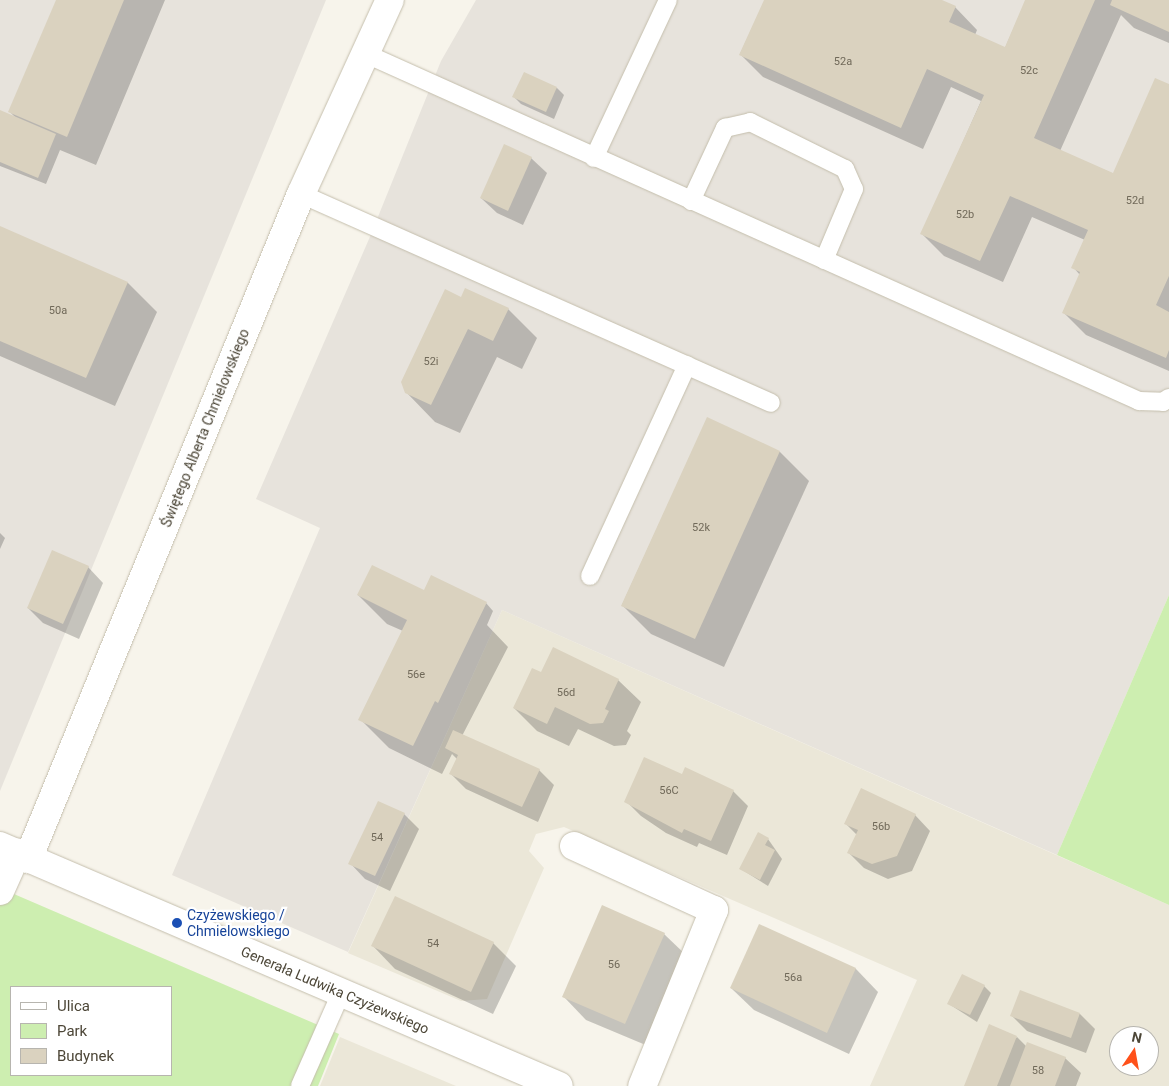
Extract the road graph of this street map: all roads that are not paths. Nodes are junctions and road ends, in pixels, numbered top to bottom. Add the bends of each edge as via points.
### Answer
1 (390, 0) edge
2 (668, 0) edge
3 (364, 53) junction
4 (594, 158) junction
5 (301, 194) junction
6 (691, 201) junction
7 (824, 260) junction
8 (687, 365) junction
9 (1169, 398) edge
10 (771, 403) dead end
11 (590, 576) dead end
12 (574, 846) dead end
13 (15, 853) edge
14 (0, 892) edge
15 (341, 993) junction
16 (300, 1086) edge
17 (559, 1086) edge
18 (642, 1086) edge

1 - 3 street, Świętego Alberta Chmielowskiego
2 - 4 lane
3 - 4 lane
3 - 5 street, Świętego Alberta Chmielowskiego
4 - 6 lane
5 - 8 lane
5 - 13 street, Świętego Alberta Chmielowskiego
6 - 7 lane
6 - 7 lane via 725,128 750,122 845,169 854,189
7 - 9 lane via 1139,401 1164,402
8 - 10 lane
8 - 11 lane
12 - 18 street via 714,910
13 - 14 street, Świętego Alberta Chmielowskiego
13 - 15 street, Generała Ludwika Czyżewskiego
15 - 16 lane
15 - 17 street, Generała Ludwika Czyżewskiego

